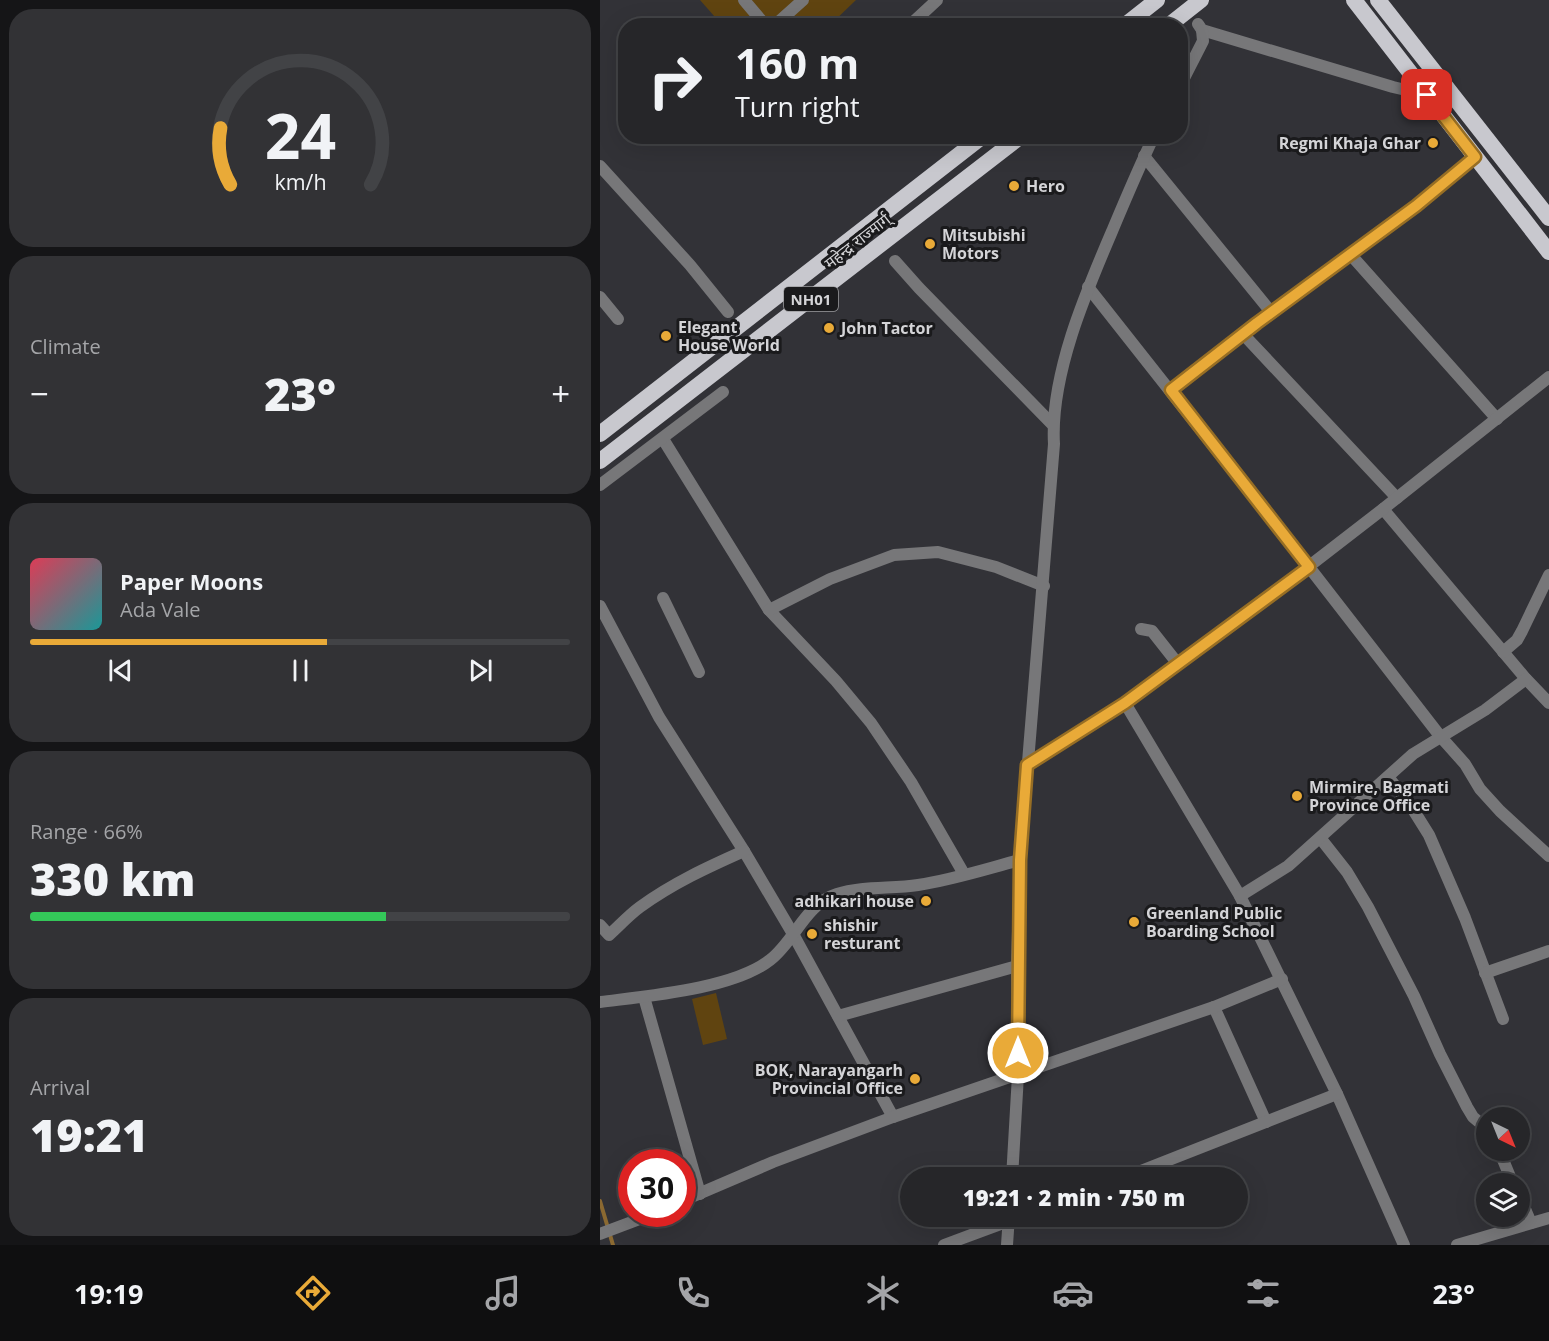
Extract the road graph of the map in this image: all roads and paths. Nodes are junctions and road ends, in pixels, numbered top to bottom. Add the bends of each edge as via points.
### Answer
1 (744, 0) edge
2 (803, 0) edge
3 (937, 0) edge
4 (1201, 0) edge
5 (1354, 0) edge
6 (1378, 0) edge
7 (1146, 3) edge
8 (759, 18) edge
9 (783, 18) edge
10 (918, 18) edge
11 (1132, 18) edge
12 (1178, 18) edge
13 (1421, 56) junction
14 (1406, 68) junction
15 (1188, 70) edge
16 (1427, 95) junction
17 (973, 144) edge
18 (1011, 144) edge
19 (1150, 144) edge
20 (1144, 156) junction
21 (1475, 157) junction
22 (600, 166) edge
23 (1549, 218) edge
24 (1549, 252) edge
25 (1351, 255) junction
26 (895, 261) dead end
27 (1088, 287) junction
28 (600, 297) edge
29 (728, 312) dead end
30 (1271, 312) junction
31 (618, 319) dead end
32 (1243, 334) junction
33 (1549, 377) edge
34 (1171, 390) junction
35 (723, 392) dead end
36 (1497, 419) junction
37 (1053, 425) junction
38 (600, 434) edge
39 (663, 439) junction
40 (600, 461) edge
41 (600, 486) edge
42 (1397, 498) junction
43 (1383, 509) junction
44 (1309, 567) junction
45 (1549, 575) edge
46 (1044, 585) junction
47 (663, 598) dead end
48 (600, 606) edge
49 (769, 610) junction
50 (1141, 629) dead end
51 (1503, 652) junction
52 (1179, 664) junction
53 (699, 672) dead end
54 (1526, 679) junction
55 (1125, 703) junction
56 (1549, 703) edge
57 (1440, 736) junction
58 (1027, 765) junction
59 (1388, 777) junction
60 (1321, 838) junction
61 (744, 851) junction
62 (1549, 856) edge
63 (1020, 860) junction
64 (964, 874) junction
65 (1240, 896) junction
66 (600, 925) edge
67 (794, 934) junction
68 (1549, 951) edge
69 (1017, 966) junction
70 (1485, 973) junction
71 (1282, 978) junction
72 (644, 997) junction
73 (600, 1002) edge
74 (1214, 1006) junction
75 (838, 1016) junction
76 (1503, 1019) dead end
77 (1018, 1075) junction
78 (1337, 1094) junction
79 (893, 1117) junction
80 (1476, 1120) edge
81 (1266, 1122) junction
82 (1013, 1167) edge
83 (1151, 1167) edge
84 (700, 1194) junction
85 (696, 1196) edge
86 (1548, 1220) edge
87 (1531, 1223) joint
88 (618, 1227) edge
89 (989, 1227) edge
90 (1008, 1227) edge
91 (602, 1233) edge
92 (944, 1245) edge
93 (1007, 1245) edge
94 (1404, 1245) edge
95 (1457, 1245) edge

1 - 8 street
2 - 9 street
3 - 10 street
4 - 12 highway
5 - 14 highway
6 - 13 highway
7 - 11 highway
13 - 14 highway
13 - 23 highway
14 - 16 highway
15 - 16 street via 1203,41 1200,27
16 - 21 highway
17 - 38 highway, महेन्द्र राज्मार्ग् / NH01
18 - 40 highway, महेन्द्र राज्मार्ग् / NH01
19 - 20 street
20 - 27 street
20 - 30 street
21 - 24 highway
21 - 25 street
22 - 29 street
25 - 30 street
25 - 36 street
26 - 37 street
27 - 34 street
27 - 37 street via 1063,366
28 - 31 street
30 - 32 street
32 - 34 street
32 - 42 street
33 - 36 street
34 - 44 street
35 - 39 street
36 - 42 street
37 - 46 street
39 - 41 street
39 - 49 street
42 - 43 street
43 - 44 street
43 - 51 street
44 - 52 street
44 - 57 street
45 - 51 street via 1517,640
46 - 49 street via 938,552 894,555 830,579
46 - 58 street
47 - 53 street
48 - 61 street via 659,717
49 - 64 street via 871,723 911,782
50 - 52 street via 1152,630
51 - 54 street
52 - 55 street
54 - 56 street
54 - 57 street via 1485,710
55 - 58 street
55 - 65 street
57 - 59 street
57 - 62 street via 1465,764 1480,789
58 - 63 street
59 - 60 street
59 - 70 street via 1429,835
60 - 65 street via 1288,866
60 - 80 street via 1368,907
61 - 66 street via 665,890 609,935
61 - 67 street
63 - 64 street
63 - 69 street
64 - 67 street via 920,885 837,894 818,902
65 - 71 street
67 - 72 street via 781,951 756,970 730,980
67 - 75 street
68 - 70 street
69 - 75 street
69 - 77 street
70 - 76 street
71 - 74 street
71 - 78 street
72 - 73 street
72 - 84 street
74 - 77 street
74 - 81 street
75 - 79 street
77 - 79 street
77 - 82 street
78 - 81 street
78 - 94 street
79 - 84 street via 772,1162
81 - 83 street
84 - 85 street
86 - 87 street
87 - 95 street
88 - 91 street
89 - 92 street
90 - 93 street

